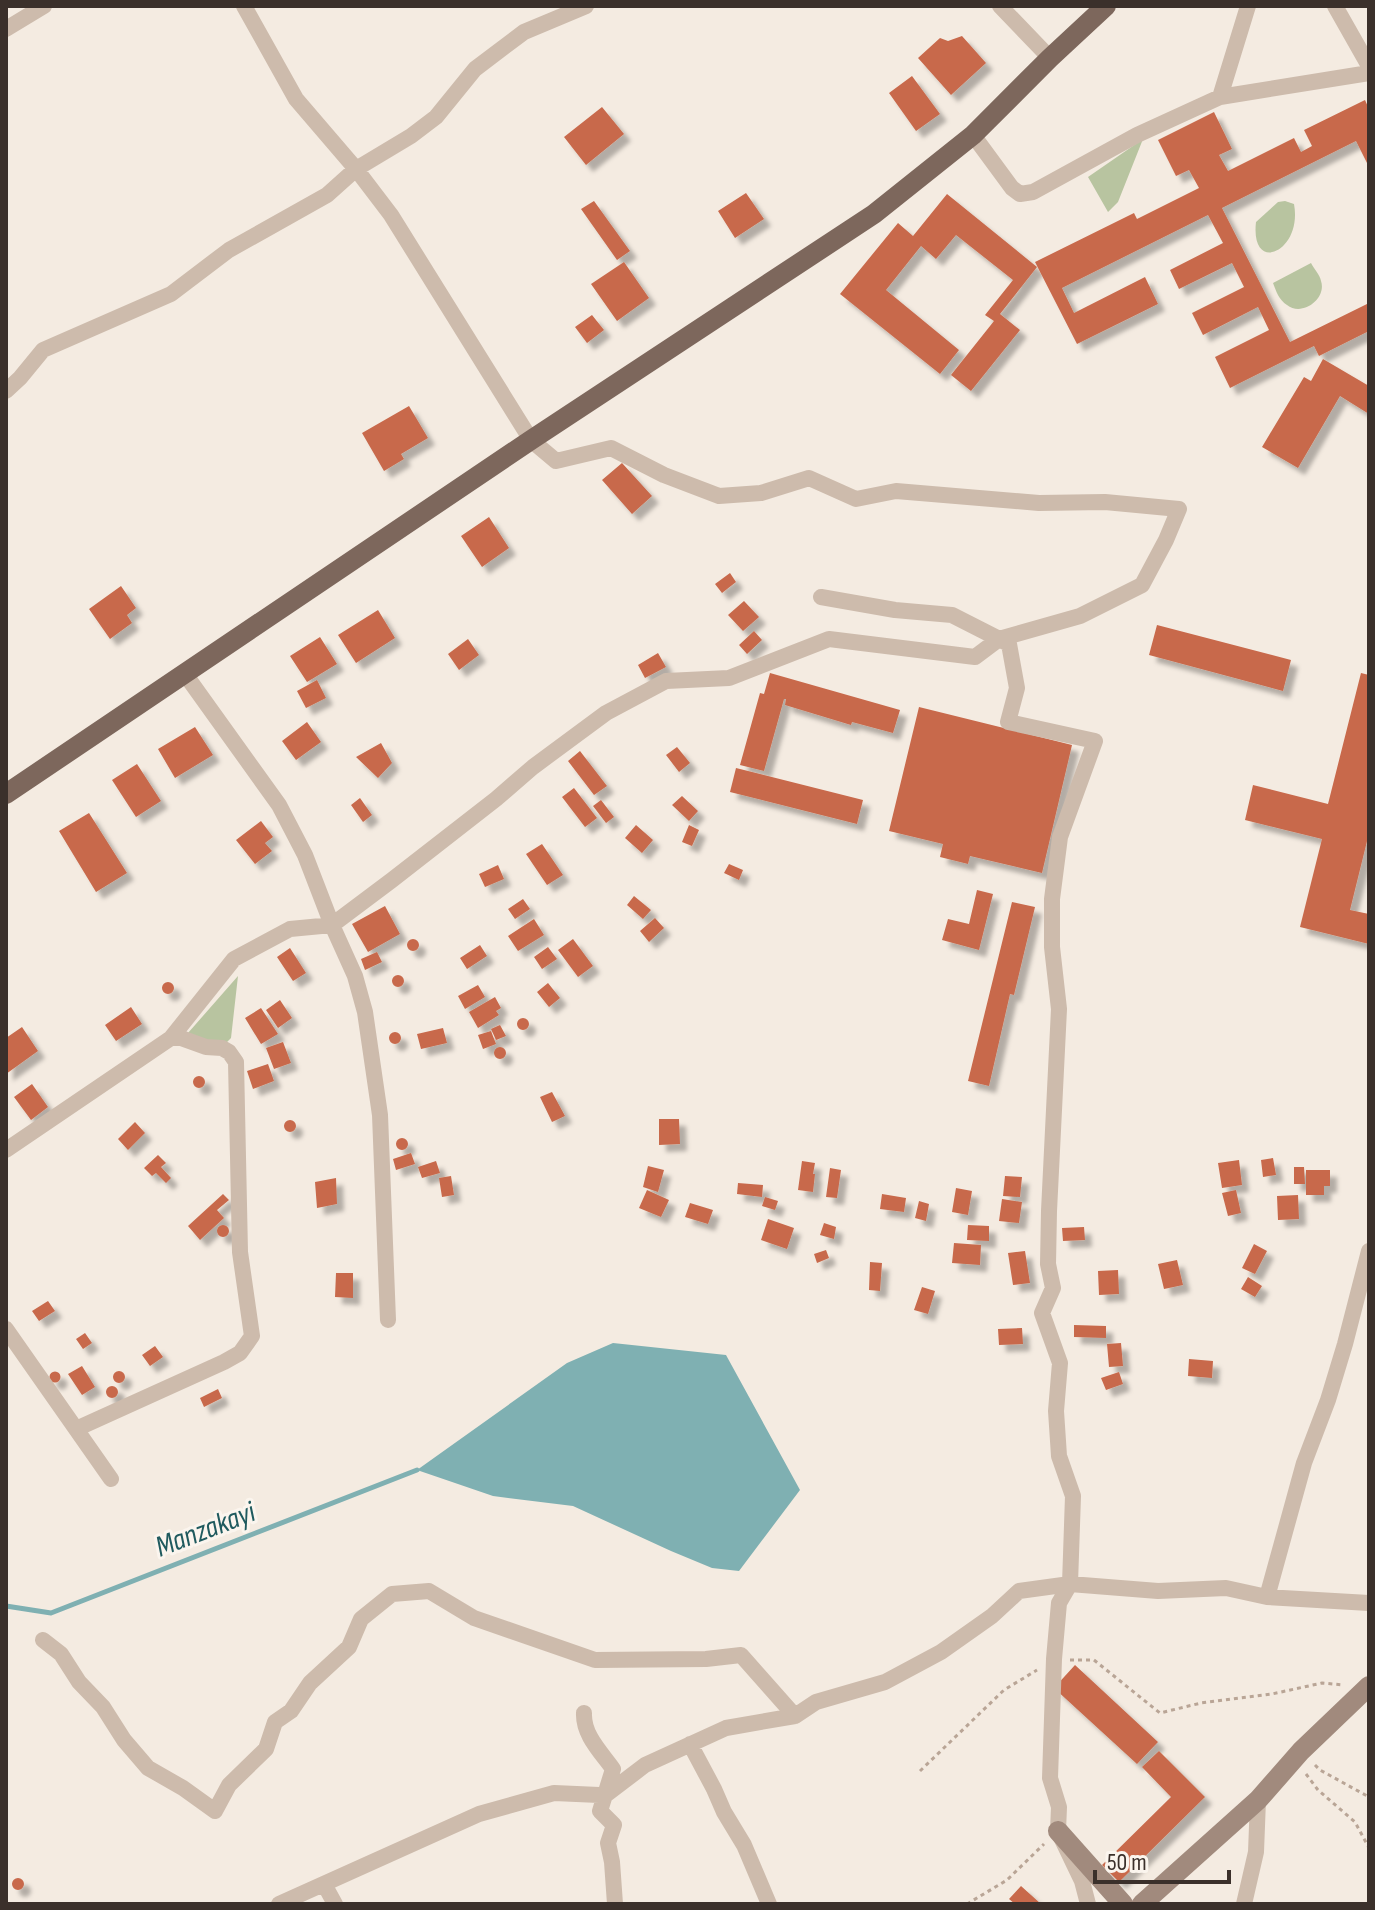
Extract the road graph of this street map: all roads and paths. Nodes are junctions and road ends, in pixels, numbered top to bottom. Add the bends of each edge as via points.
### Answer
1 (44, 6) edge
2 (244, 6) edge
3 (586, 6) edge
4 (1000, 6) edge
5 (1106, 6) edge
6 (1248, 6) edge
7 (1335, 6) edge
8 (6, 29) edge
9 (1050, 58) junction
10 (1369, 66) edge
11 (1369, 73) edge
12 (1220, 97) junction
13 (973, 135) junction
14 (356, 169) junction
15 (6, 391) edge
16 (531, 440) junction
17 (821, 597) dead end
18 (999, 639) junction
19 (185, 674) junction
20 (6, 794) edge
21 (332, 925) junction
22 (171, 1038) junction
23 (6, 1150) edge
24 (1369, 1251) edge
25 (388, 1320) dead end
26 (6, 1329) edge
27 (76, 1429) junction
28 (111, 1479) dead end
29 (1070, 1584) junction
30 (1267, 1597) junction
31 (1369, 1603) edge
32 (43, 1640) dead end
33 (1054, 1659) junction
34 (1368, 1687) edge
35 (584, 1713) dead end
36 (795, 1716) junction
37 (690, 1744) junction
38 (1298, 1754) junction
39 (920, 1771) dead end
40 (607, 1794) junction
41 (1369, 1797) edge
42 (1258, 1800) junction
43 (1058, 1831) junction
44 (1369, 1848) edge
45 (324, 1884) junction
46 (279, 1904) edge
47 (335, 1904) edge
48 (615, 1904) edge
49 (769, 1904) edge
50 (967, 1904) edge
51 (1088, 1904) edge
52 (1123, 1904) edge
53 (1142, 1904) edge
54 (1244, 1904) edge

1 - 8 street
2 - 14 street via 296,99
3 - 14 street via 524,32 475,69 436,117
4 - 9 street
5 - 9 main road
6 - 12 street
7 - 10 street
9 - 13 main road
11 - 12 street
12 - 13 street via 1033,192 1020,194 1012,188
13 - 16 main road via 874,214
14 - 15 street via 327,195 229,250 171,294 43,350
14 - 16 street via 391,215
16 - 18 street via 556,461 611,448 719,496 761,493 809,478 856,499 896,491 1179,509 1142,585 1080,616
16 - 19 main road
17 - 18 street via 952,615
18 - 21 street via 975,657 829,639 729,678 666,681 606,713
18 - 29 street via 1009,644 1017,688 1008,722 1095,741 1060,837 1052,899 1059,1009 1049,1211 1053,1288 1042,1313 1060,1363 1059,1456 1073,1496
19 - 20 main road
19 - 21 street via 279,805
21 - 22 street via 290,929 234,959
21 - 25 street via 365,1012 380,1115
22 - 23 street
22 - 27 street via 222,1048 236,1062 240,1252 252,1336 240,1353 224,1362
24 - 30 street
26 - 27 street
27 - 28 street
29 - 30 street via 1158,1591 1226,1588
29 - 33 street via 1059,1603
29 - 36 street via 1019,1591 941,1652 885,1682 816,1702
30 - 31 street
32 - 36 street via 61,1654 148,1768 215,1811 229,1785 266,1749 275,1722 349,1647 361,1619 392,1594 429,1591 474,1618 595,1660 741,1655
33 - 34 path via 1094,1660 1160,1713 1322,1683
33 - 39 path via 1004,1690
33 - 43 street via 1050,1778 1059,1807
34 - 38 street
35 - 40 street via 587,1732 613,1769
36 - 37 street via 726,1728
37 - 40 street via 645,1765
37 - 49 street
38 - 41 path
38 - 42 street
38 - 44 path via 1318,1790 1355,1822
40 - 45 street via 554,1793 479,1814
40 - 48 street via 600,1811 614,1825 608,1843
42 - 53 street
42 - 54 street via 1256,1852
43 - 50 path via 1007,1880
43 - 51 street
43 - 52 street
45 - 46 street
45 - 47 street

